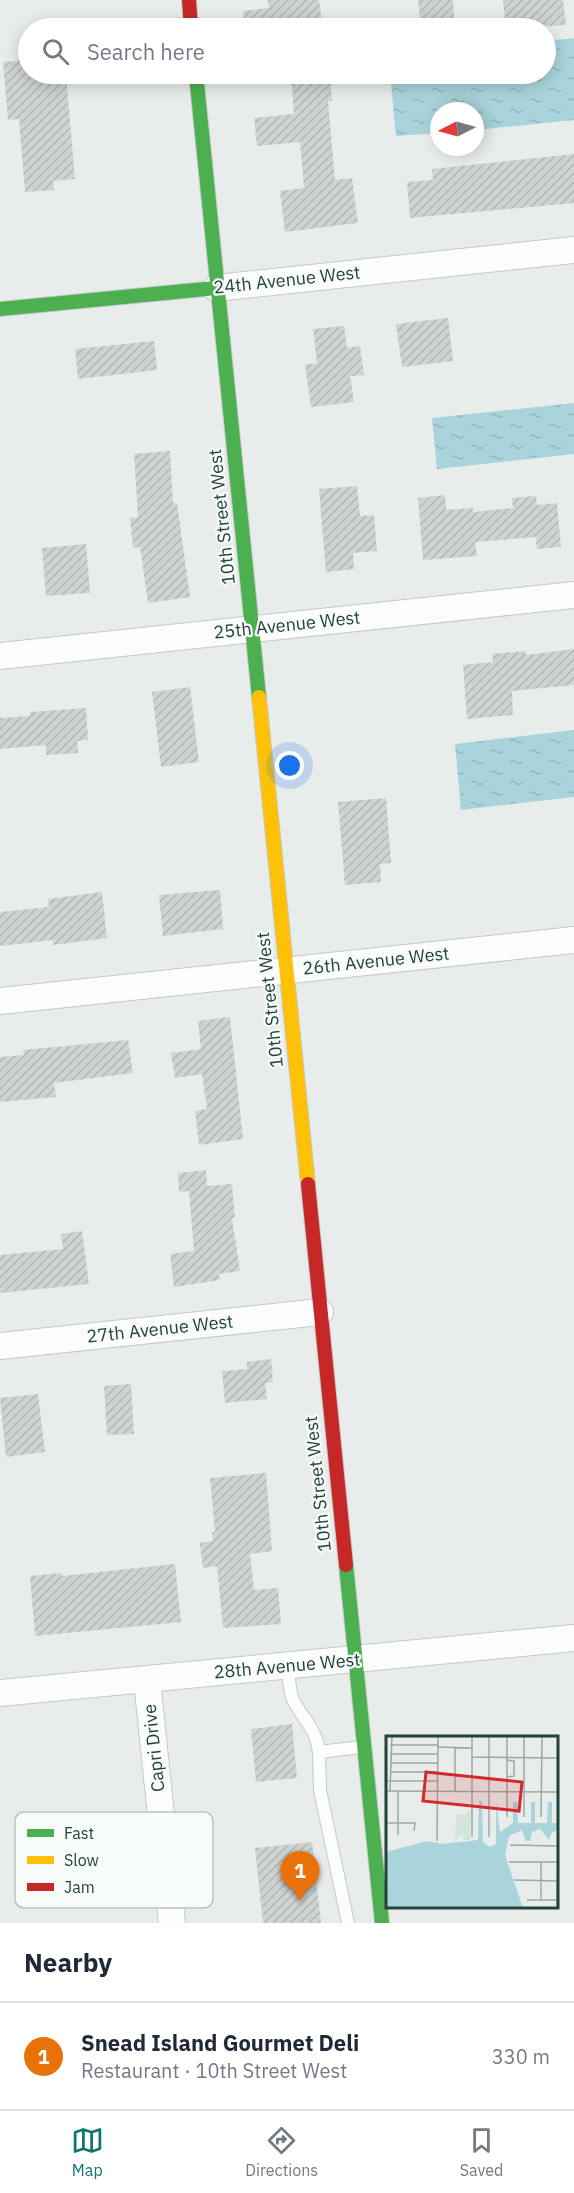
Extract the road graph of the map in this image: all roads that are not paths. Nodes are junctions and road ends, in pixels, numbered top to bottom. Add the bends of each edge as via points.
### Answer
1 (189, 0) edge
2 (190, 18) edge
3 (197, 84) edge
4 (574, 250) edge
5 (216, 288) junction
6 (0, 309) edge
7 (574, 595) edge
8 (252, 629) junction
9 (0, 656) edge
10 (574, 940) edge
11 (285, 970) junction
12 (0, 1001) edge
13 (320, 1312) junction
14 (0, 1346) edge
15 (574, 1638) edge
16 (353, 1660) junction
17 (288, 1666) junction
18 (147, 1680) junction
19 (0, 1694) edge
20 (363, 1747) junction
21 (319, 1752) junction
22 (160, 1812) edge
23 (170, 1908) edge
24 (171, 1923) edge
25 (348, 1923) edge
26 (382, 1923) edge

1 - 2 street
3 - 5 street, 10th Street West
4 - 5 street, 24th Avenue West
5 - 6 street, 24th Avenue West
5 - 8 street, 10th Street West
7 - 8 street, 25th Avenue West
8 - 9 street, 25th Avenue West
8 - 11 street, 10th Street West
10 - 11 street, 26th Avenue West
11 - 12 street, 26th Avenue West
11 - 13 street, 10th Street West
13 - 14 street, 27th Avenue West
13 - 16 street, 10th Street West
15 - 16 street, 28th Avenue West
16 - 17 street, 28th Avenue West
16 - 20 street, 10th Street West
17 - 18 street, 28th Avenue West
17 - 21 lane via 292,1698 312,1726
18 - 19 street, 28th Avenue West
18 - 22 street, Capri Drive
20 - 21 lane
20 - 26 street, 10th Street West
21 - 25 lane via 320,1790
23 - 24 street, Capri Drive

